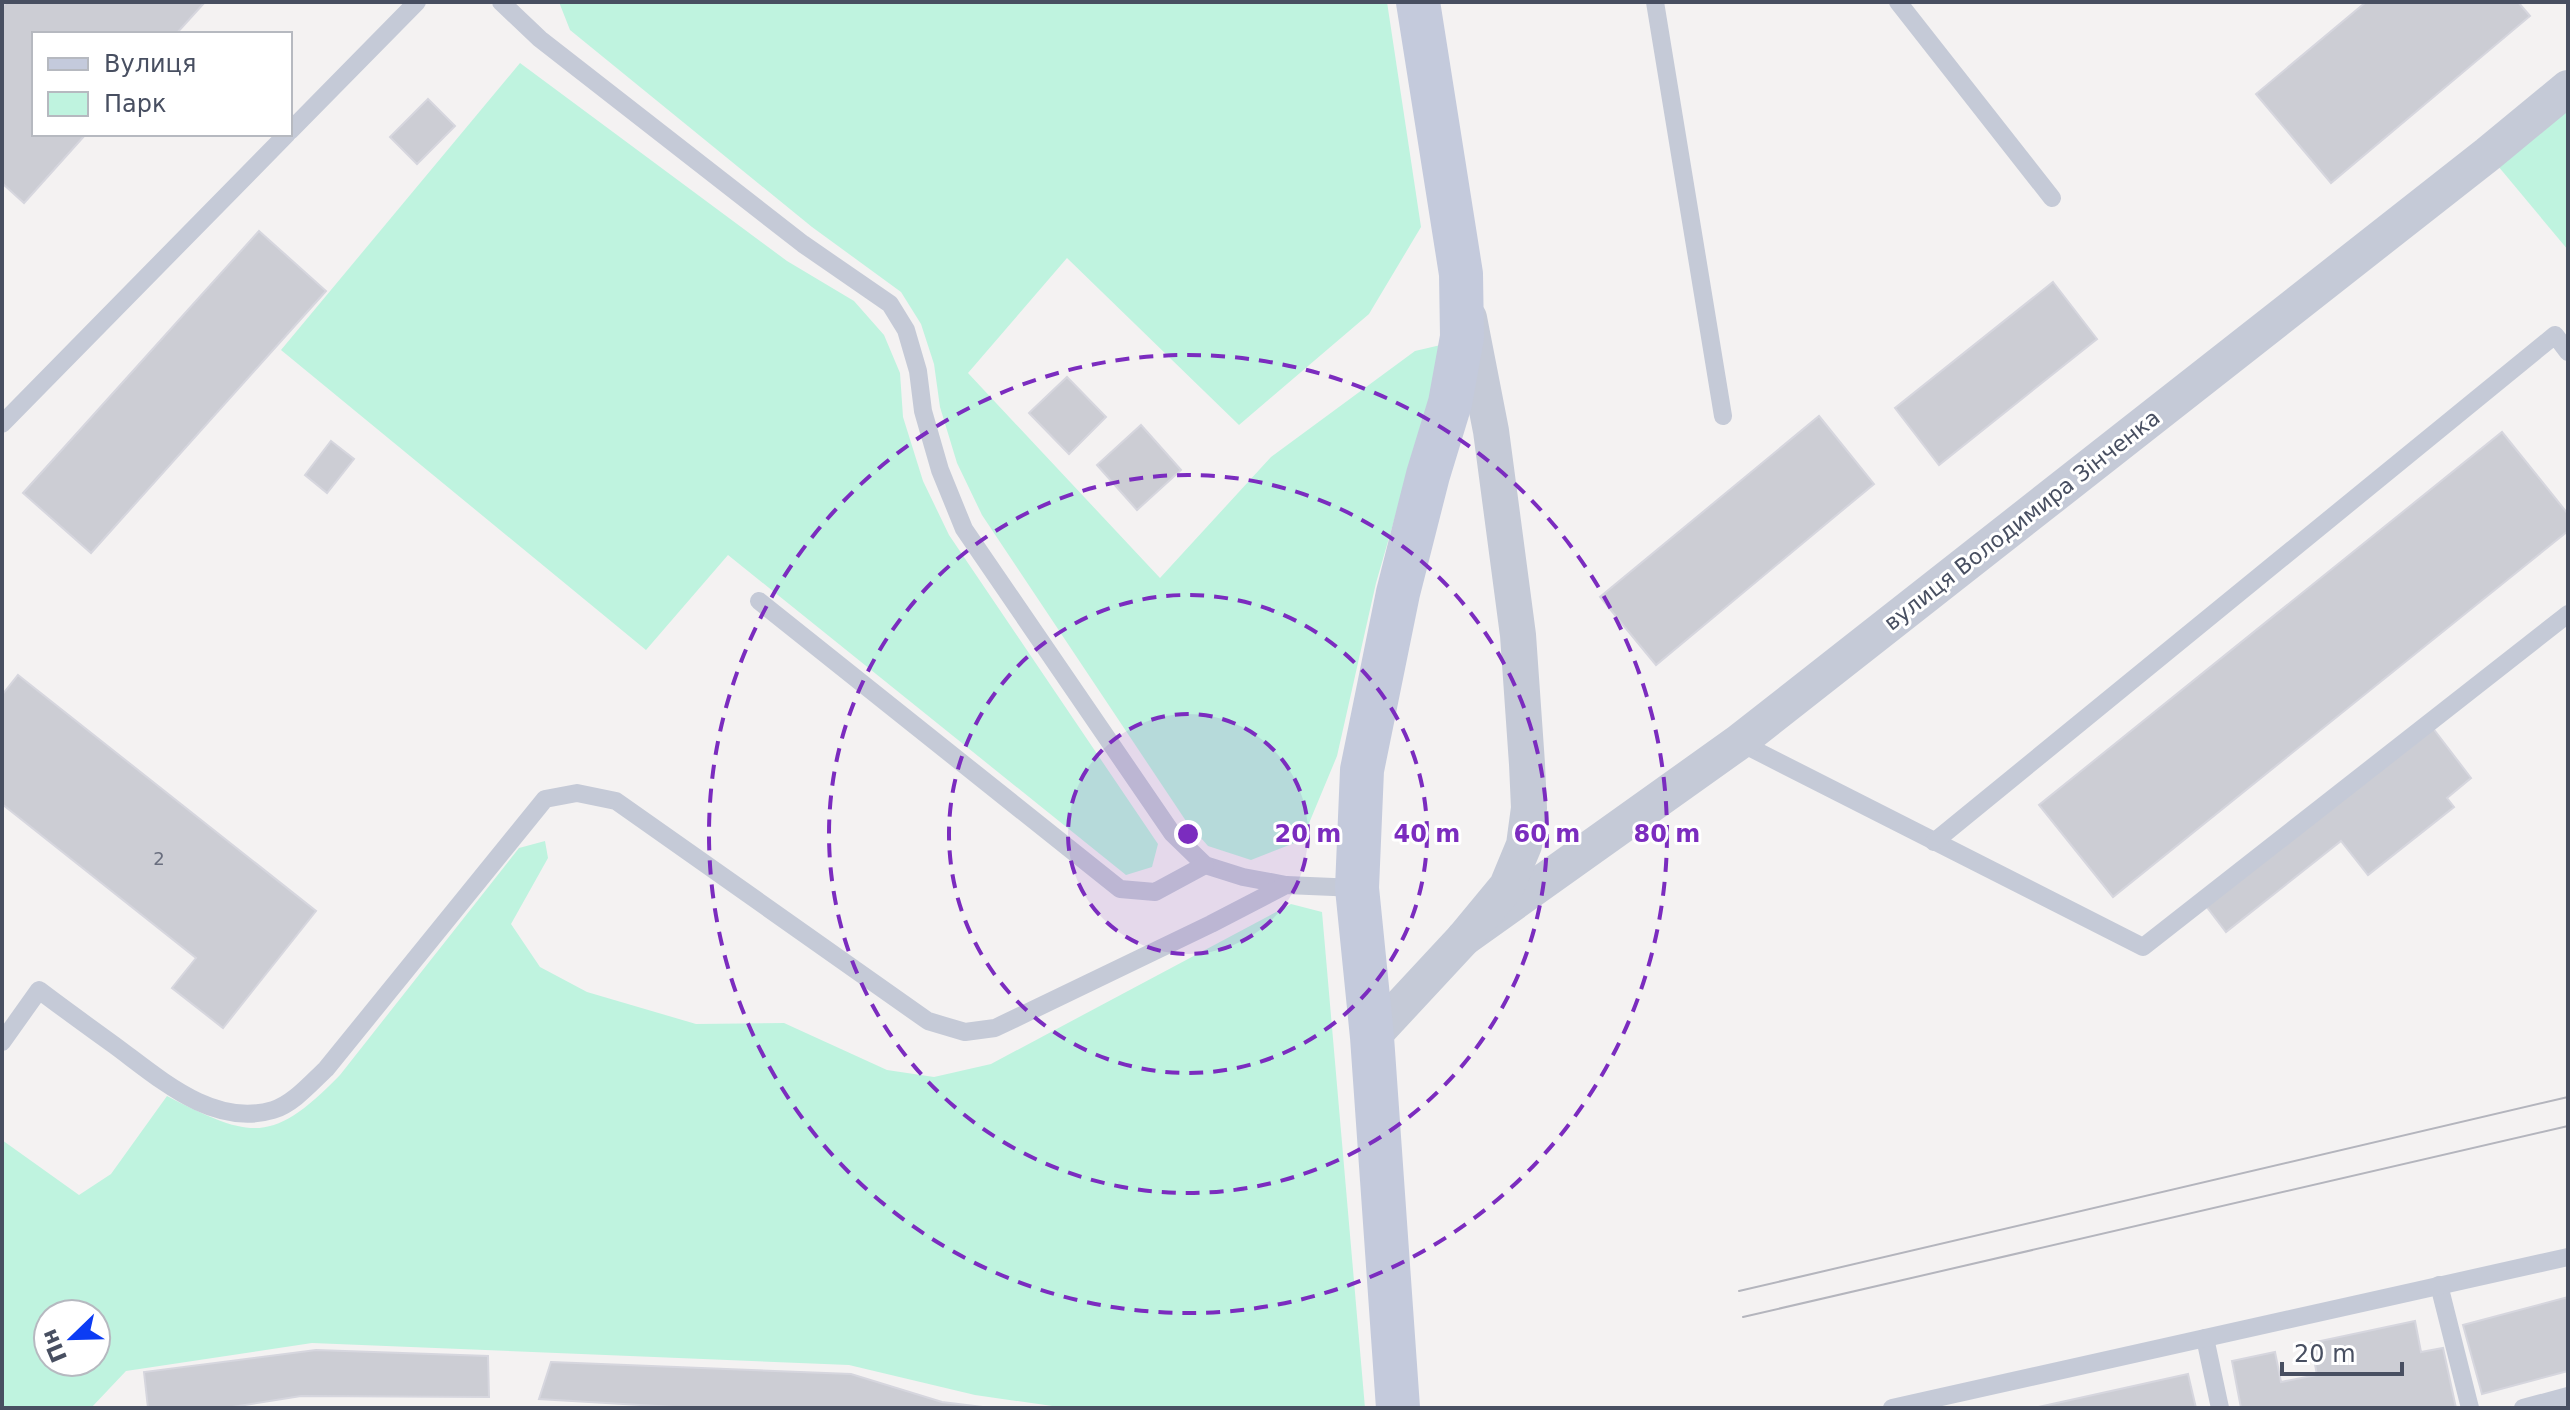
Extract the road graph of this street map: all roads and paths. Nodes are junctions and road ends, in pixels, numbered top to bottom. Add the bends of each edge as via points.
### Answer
1 (417, 2) edge
2 (501, 2) edge
3 (1418, 2) edge
4 (1655, 2) edge
5 (1898, 2) edge
6 (2568, 88) edge
7 (292, 130) edge
8 (286, 136) edge
9 (2052, 198) dead end
10 (1461, 274) junction
11 (2568, 352) edge
12 (1723, 416) dead end
13 (2, 424) edge
14 (759, 601) dead end
15 (2568, 614) edge
16 (1739, 742) junction
17 (1934, 842) junction
18 (1205, 865) junction
19 (1286, 885) junction
20 (1357, 888) junction
21 (1464, 938) junction
22 (1372, 1037) junction
23 (2, 1042) edge
24 (2568, 1257) edge
25 (2439, 1285) junction
26 (2205, 1338) junction
27 (2568, 1396) edge
28 (1398, 1408) edge
29 (1892, 1408) edge
30 (2220, 1408) edge
31 (2470, 1408) edge
32 (2523, 1408) edge

1 - 7 lane
2 - 18 lane via 540,39 790,235 890,304 906,330 940,470 964,529 1172,833
3 - 10 main road, вулиця Володимира Зінченка
4 - 12 lane
5 - 9 lane
6 - 16 street, вулиця Володимира Зінченка
8 - 13 lane
10 - 20 main road, вулиця Володимира Зінченка via 1462,337 1450,403 1398,593 1362,770
10 - 21 street, вулиця Володимира Зінченка via 1491,431 1516,621 1529,808 1524,845 1507,886
11 - 17 lane via 2555,335
14 - 18 lane via 1120,889 1155,892
15 - 17 lane via 2143,947
16 - 17 lane
16 - 21 street, вулиця Володимира Зінченка
18 - 19 lane
19 - 20 lane
19 - 23 lane via 995,1028 965,1032 928,1021 616,801 577,793 545,799 326,1069 276,1109 246,1115 214,1108 173,1089 39,990
20 - 22 main road, вулиця Володимира Зінченка
21 - 22 street, вулиця Володимира Зінченка
22 - 28 main road, вулиця Володимира Зінченка
24 - 25 lane
25 - 26 lane
25 - 31 lane
26 - 29 lane
26 - 30 lane
27 - 32 lane

